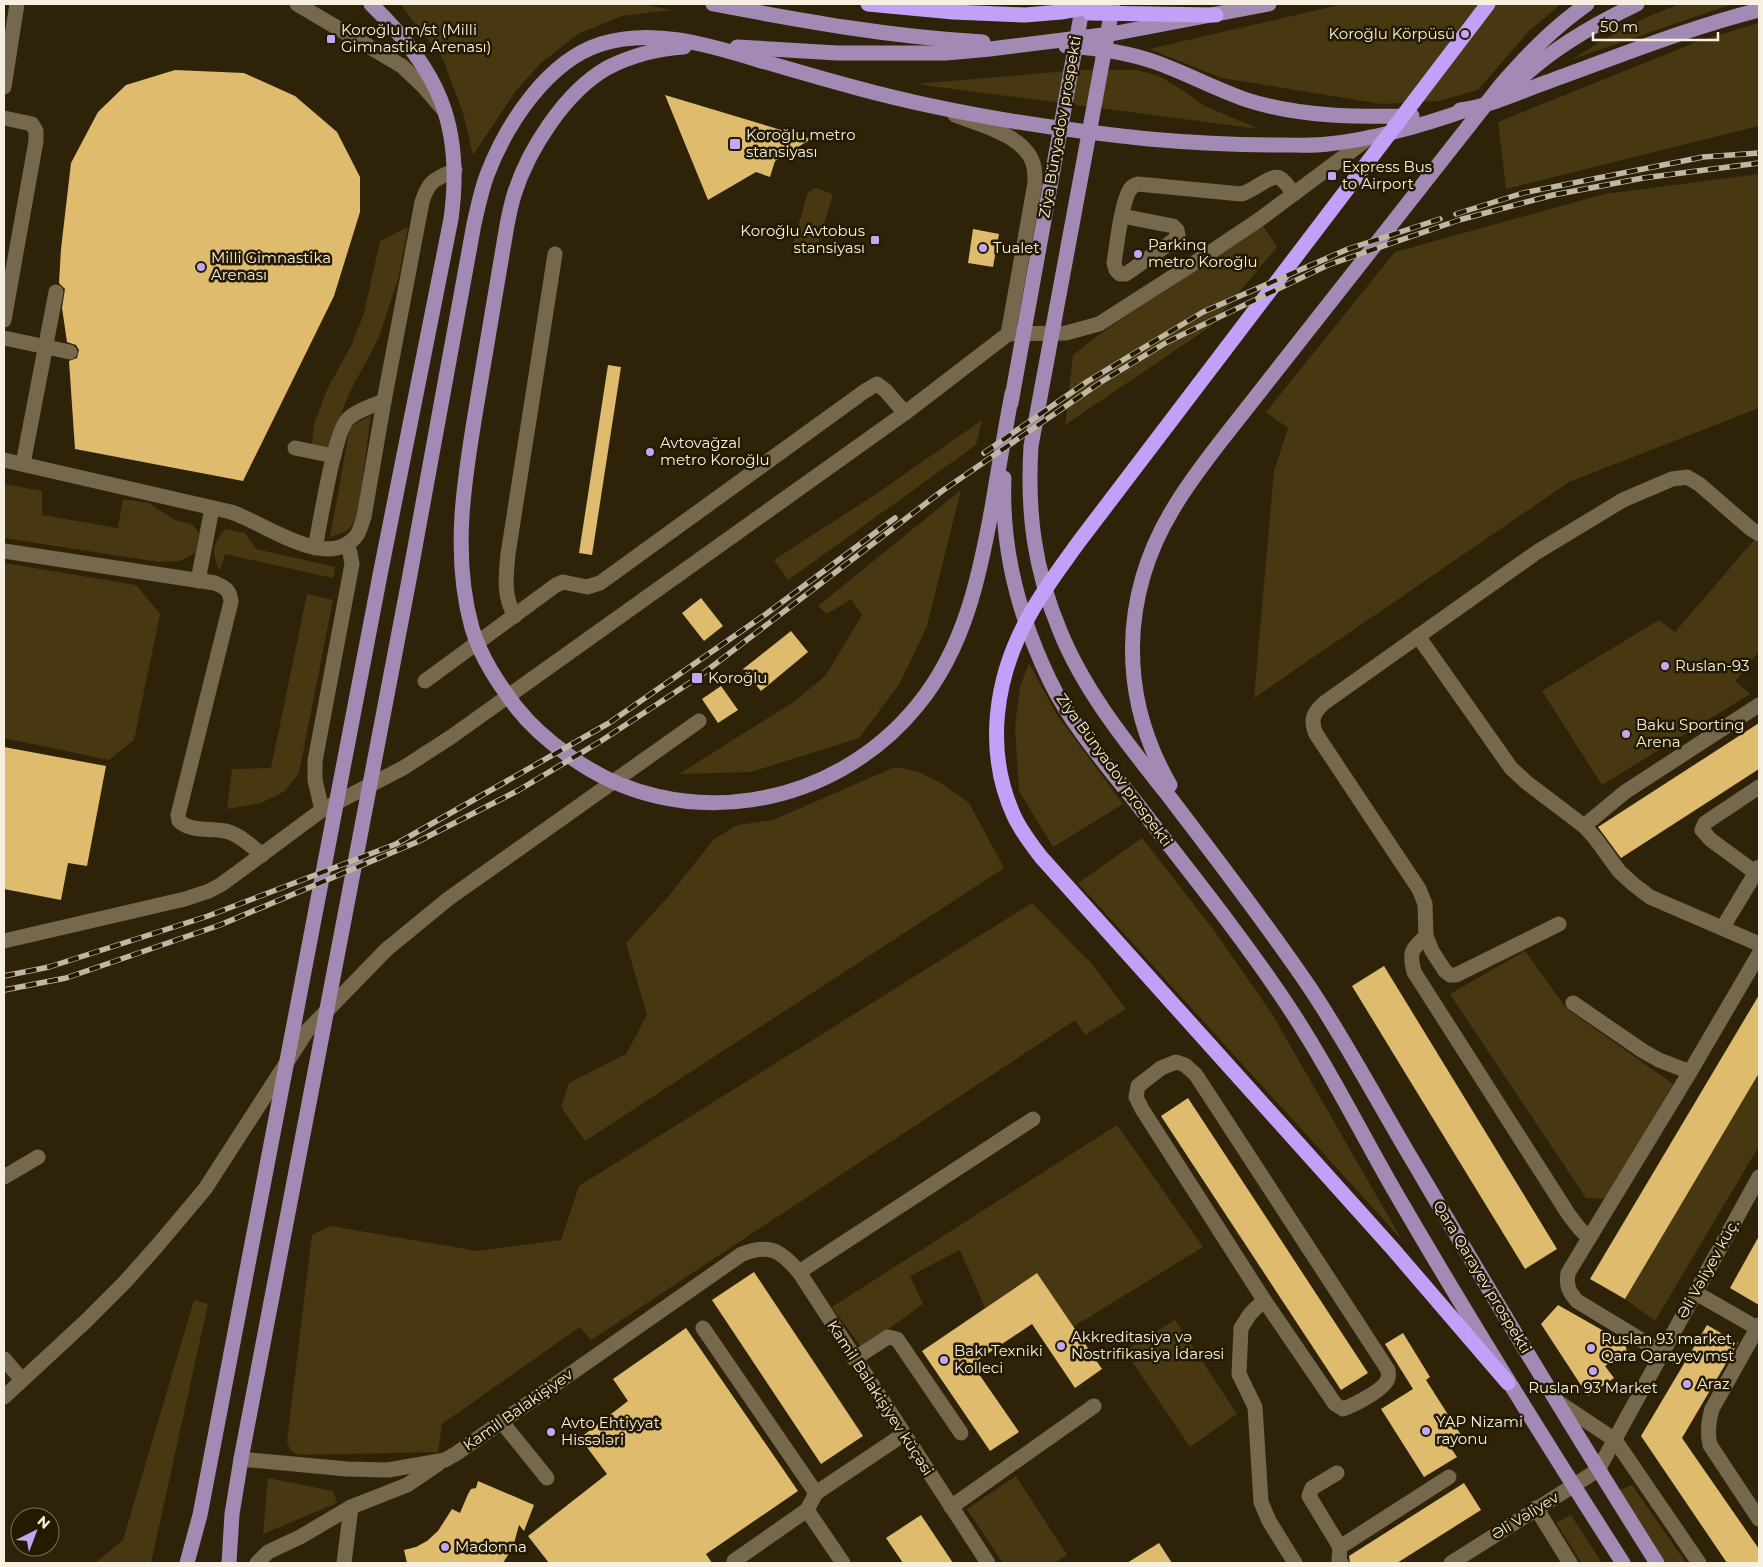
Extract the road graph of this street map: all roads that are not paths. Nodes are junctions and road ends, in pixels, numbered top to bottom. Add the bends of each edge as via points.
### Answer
1 (17, 4) edge
2 (296, 4) edge
3 (371, 4) edge
4 (713, 4) edge
5 (868, 4) edge
6 (1083, 4) edge
7 (1105, 4) edge
8 (1113, 4) edge
9 (1239, 4) edge
10 (1270, 4) edge
11 (1488, 4) edge
12 (1586, 4) edge
13 (1637, 4) edge
14 (1759, 10) edge
15 (1061, 12) junction
16 (1216, 15) junction
17 (1037, 43) junction
18 (709, 46) junction
19 (4, 87) edge
20 (937, 108) junction
21 (1469, 109) junction
22 (445, 111) junction
23 (4, 118) edge
24 (1370, 137) junction
25 (1456, 143) junction
26 (455, 170) junction
27 (1294, 194) junction
28 (1122, 216) junction
29 (555, 254) dead end
30 (56, 292) dead end
31 (4, 320) edge
32 (1008, 334) junction
33 (4, 338) edge
34 (45, 347) junction
35 (70, 352) dead end
36 (1012, 394) junction
37 (384, 401) junction
38 (905, 413) junction
39 (296, 448) dead end
40 (334, 456) junction
41 (4, 460) edge
42 (23, 464) junction
43 (212, 508) junction
44 (1759, 534) edge
45 (346, 545) junction
46 (315, 548) junction
47 (4, 550) edge
48 (198, 581) junction
49 (515, 616) junction
50 (1418, 636) junction
51 (425, 681) dead end
52 (1759, 705) edge
53 (699, 721) dead end
54 (1759, 786) edge
55 (322, 810) junction
56 (1584, 826) junction
57 (262, 855) junction
58 (1221, 864) junction
59 (1758, 870) edge
60 (1558, 924) dead end
61 (1723, 928) junction
62 (1426, 936) junction
63 (4, 941) edge
64 (1759, 944) edge
65 (1759, 954) edge
66 (1311, 989) joint
67 (1573, 1003) dead end
68 (1286, 1004) joint
69 (1690, 1072) junction
70 (1034, 1119) dead end
71 (38, 1157) dead end
72 (1759, 1177) edge
73 (4, 1178) edge
74 (1589, 1238) junction
75 (761, 1248) joint
76 (799, 1272) junction
77 (1696, 1292) junction
78 (1264, 1300) junction
79 (1758, 1326) edge
80 (703, 1328) dead end
81 (1662, 1352) junction
82 (4, 1359) edge
83 (854, 1359) junction
84 (22, 1380) junction
85 (1508, 1383) junction
86 (4, 1397) edge
87 (1558, 1402) junction
88 (1094, 1406) dead end
89 (501, 1421) junction
90 (961, 1433) dead end
91 (904, 1434) junction
92 (1615, 1440) junction
93 (241, 1459) junction
94 (445, 1460) junction
95 (1598, 1470) junction
96 (1336, 1473) dead end
97 (1449, 1477) dead end
98 (547, 1478) dead end
99 (1573, 1486) junction
100 (816, 1493) junction
101 (351, 1507) junction
102 (951, 1507) junction
103 (1536, 1508) junction
104 (807, 1510) junction
105 (1759, 1519) edge
106 (1340, 1547) junction
107 (734, 1562) edge
108 (187, 1563) edge
109 (229, 1563) edge
110 (257, 1563) edge
111 (344, 1563) edge
112 (843, 1563) edge
113 (988, 1563) edge
114 (1294, 1563) edge
115 (1341, 1563) edge
116 (1451, 1563) edge
117 (1570, 1563) edge
118 (1623, 1563) edge
119 (1658, 1563) edge
120 (1698, 1563) edge

1 - 19 street
2 - 22 street via 402,66
3 - 22 main road via 396,27 418,56 435,84
4 - 17 main road via 888,34 939,40
5 - 15 highway via 998,14
6 - 36 main road, Ziya Bünyadov prospekti
7 - 15 highway
8 - 58 main road, Ziya Bünyadov prospekti via 1031,446 1031,521 1047,593 1077,666 1111,721
9 - 16 main road
10 - 16 main road
11 - 85 highway via 1078,543 1029,615 1007,665 998,704 997,736 998,761 1014,816 1041,857 1392,1248
12 - 25 main road via 1531,51
13 - 25 main road via 1549,54 1524,74
14 - 21 main road
15 - 16 highway
16 - 17 main road
17 - 18 main road via 946,53 900,54
17 - 21 main road via 1131,54 1247,100 1302,112 1412,116
18 - 20 main road
18 - 36 main road via 674,47 638,55 608,68 581,88 538,140 514,195 464,480 460,525 464,593 473,630 484,660 522,714 543,737 608,781 676,801 726,802 767,798 792,792 842,768 898,726 917,705 951,653 983,560
18 - 93 main road via 657,38 626,39 586,50 547,79 512,124 486,176
20 - 24 main road via 1034,126 1187,143 1328,144
20 - 32 street via 1006,134 1029,154 1034,166 1035,183
21 - 24 main road
22 - 26 main road
23 - 31 street via 32,124 36,130
24 - 27 street
25 - 58 main road via 1189,485 1152,552 1140,588 1132,650 1135,686 1148,741 1181,805
26 - 37 street via 433,180 422,202
26 - 108 main road via 451,219 200,1515
27 - 28 street via 1276,176 1241,194 1138,184 1129,191
27 - 32 street via 1099,324 1066,333
28 - 28 street via 1173,226 1178,235 1126,274 1120,274 1114,263
29 - 49 street via 508,554 507,596
30 - 34 street
32 - 38 street
33 - 34 street
34 - 35 street
34 - 42 street
36 - 68 main road, Ziya Bünyadov prospekti via 1004,493 1006,542 1017,596 1032,642 1051,684 1076,722
37 - 40 street via 346,421
37 - 45 street via 364,517 358,534
38 - 49 street via 877,384 600,583 587,587 563,582
38 - 55 street via 437,746 389,776
39 - 40 street
40 - 46 street
41 - 42 street
42 - 43 street
43 - 46 street via 243,516
43 - 48 street
44 - 50 street via 1699,484 1686,477 1672,479 1623,500 1537,552
45 - 46 street
45 - 55 street via 352,564 315,761 315,780
47 - 48 street
48 - 57 street via 225,587 230,592 231,602 178,814 179,821 185,827 229,832
49 - 51 street
50 - 56 street via 1512,768
50 - 62 street via 1324,703 1313,716 1312,725 1419,889 1425,904
52 - 56 street via 1625,792
53 - 84 street via 448,899 387,948 307,1031 205,1188 156,1246 86,1321
54 - 59 street via 1705,823 1702,830 1711,840
55 - 57 street
56 - 61 street via 1619,870 1644,892
57 - 63 street via 209,891
58 - 66 main road, Ziya Bünyadov prospekti
59 - 61 street
60 - 62 street via 1456,975 1445,971
61 - 64 street
62 - 74 street via 1411,952 1414,972 1569,1215
65 - 69 street
66 - 87 main road, Qara Qarayev prospekti
67 - 69 street via 1643,1052
68 - 85 main road, Qara Qarayev prospekti via 1313,1045
69 - 74 street
70 - 76 street
71 - 73 street
72 - 77 street, Əli Vəliyev küç.
74 - 81 street via 1568,1273 1570,1292 1578,1302
75 - 76 street, Kamil Balakişiyev küçəsi via 774,1250 787,1258
75 - 89 street, Kamil Balakişiyev via 742,1254
76 - 83 street, Kamil Balakişiyev küçəsi
77 - 79 street
77 - 81 street, Əli Vəliyev küç.
78 - 78 street via 1335,1404 1343,1409 1383,1387 1388,1370 1196,1075 1176,1062 1161,1068 1138,1086 1136,1097
78 - 114 street via 1241,1328 1239,1374 1255,1407 1262,1502 1269,1521
79 - 105 street via 1712,1409 1708,1434 1710,1446
80 - 100 street
81 - 92 street, Əli Vəliyev küç.
82 - 84 street
83 - 90 street via 888,1337 897,1339
83 - 91 street, Kamil Balakişiyev küçəsi
84 - 86 street
85 - 99 main road, Qara Qarayev prospekti
87 - 92 street
87 - 95 main road, Qara Qarayev prospekti
88 - 102 street
89 - 94 street, Kamil Balakişiyev
89 - 98 street
91 - 100 street
91 - 102 street, Kamil Balakişiyev küçəsi
92 - 95 street, Əli Vəliyev küç.
92 - 120 street
93 - 94 street, Kamil Balakişiyev via 388,1470
93 - 109 main road via 232,1514
94 - 101 street via 407,1485
95 - 99 street, Əli Vəliyev
95 - 119 main road, Qara Qarayev prospekti
96 - 106 street via 1312,1488 1309,1496
97 - 106 street
99 - 103 street, Əli Vəliyev
99 - 118 main road, Qara Qarayev prospekti
100 - 104 street
101 - 110 street via 268,1552
101 - 111 street
102 - 113 street, Kamil Balakişiyev küçəsi
103 - 116 street, Əli Vəliyev
103 - 117 street
104 - 107 street
104 - 112 street
106 - 115 street

